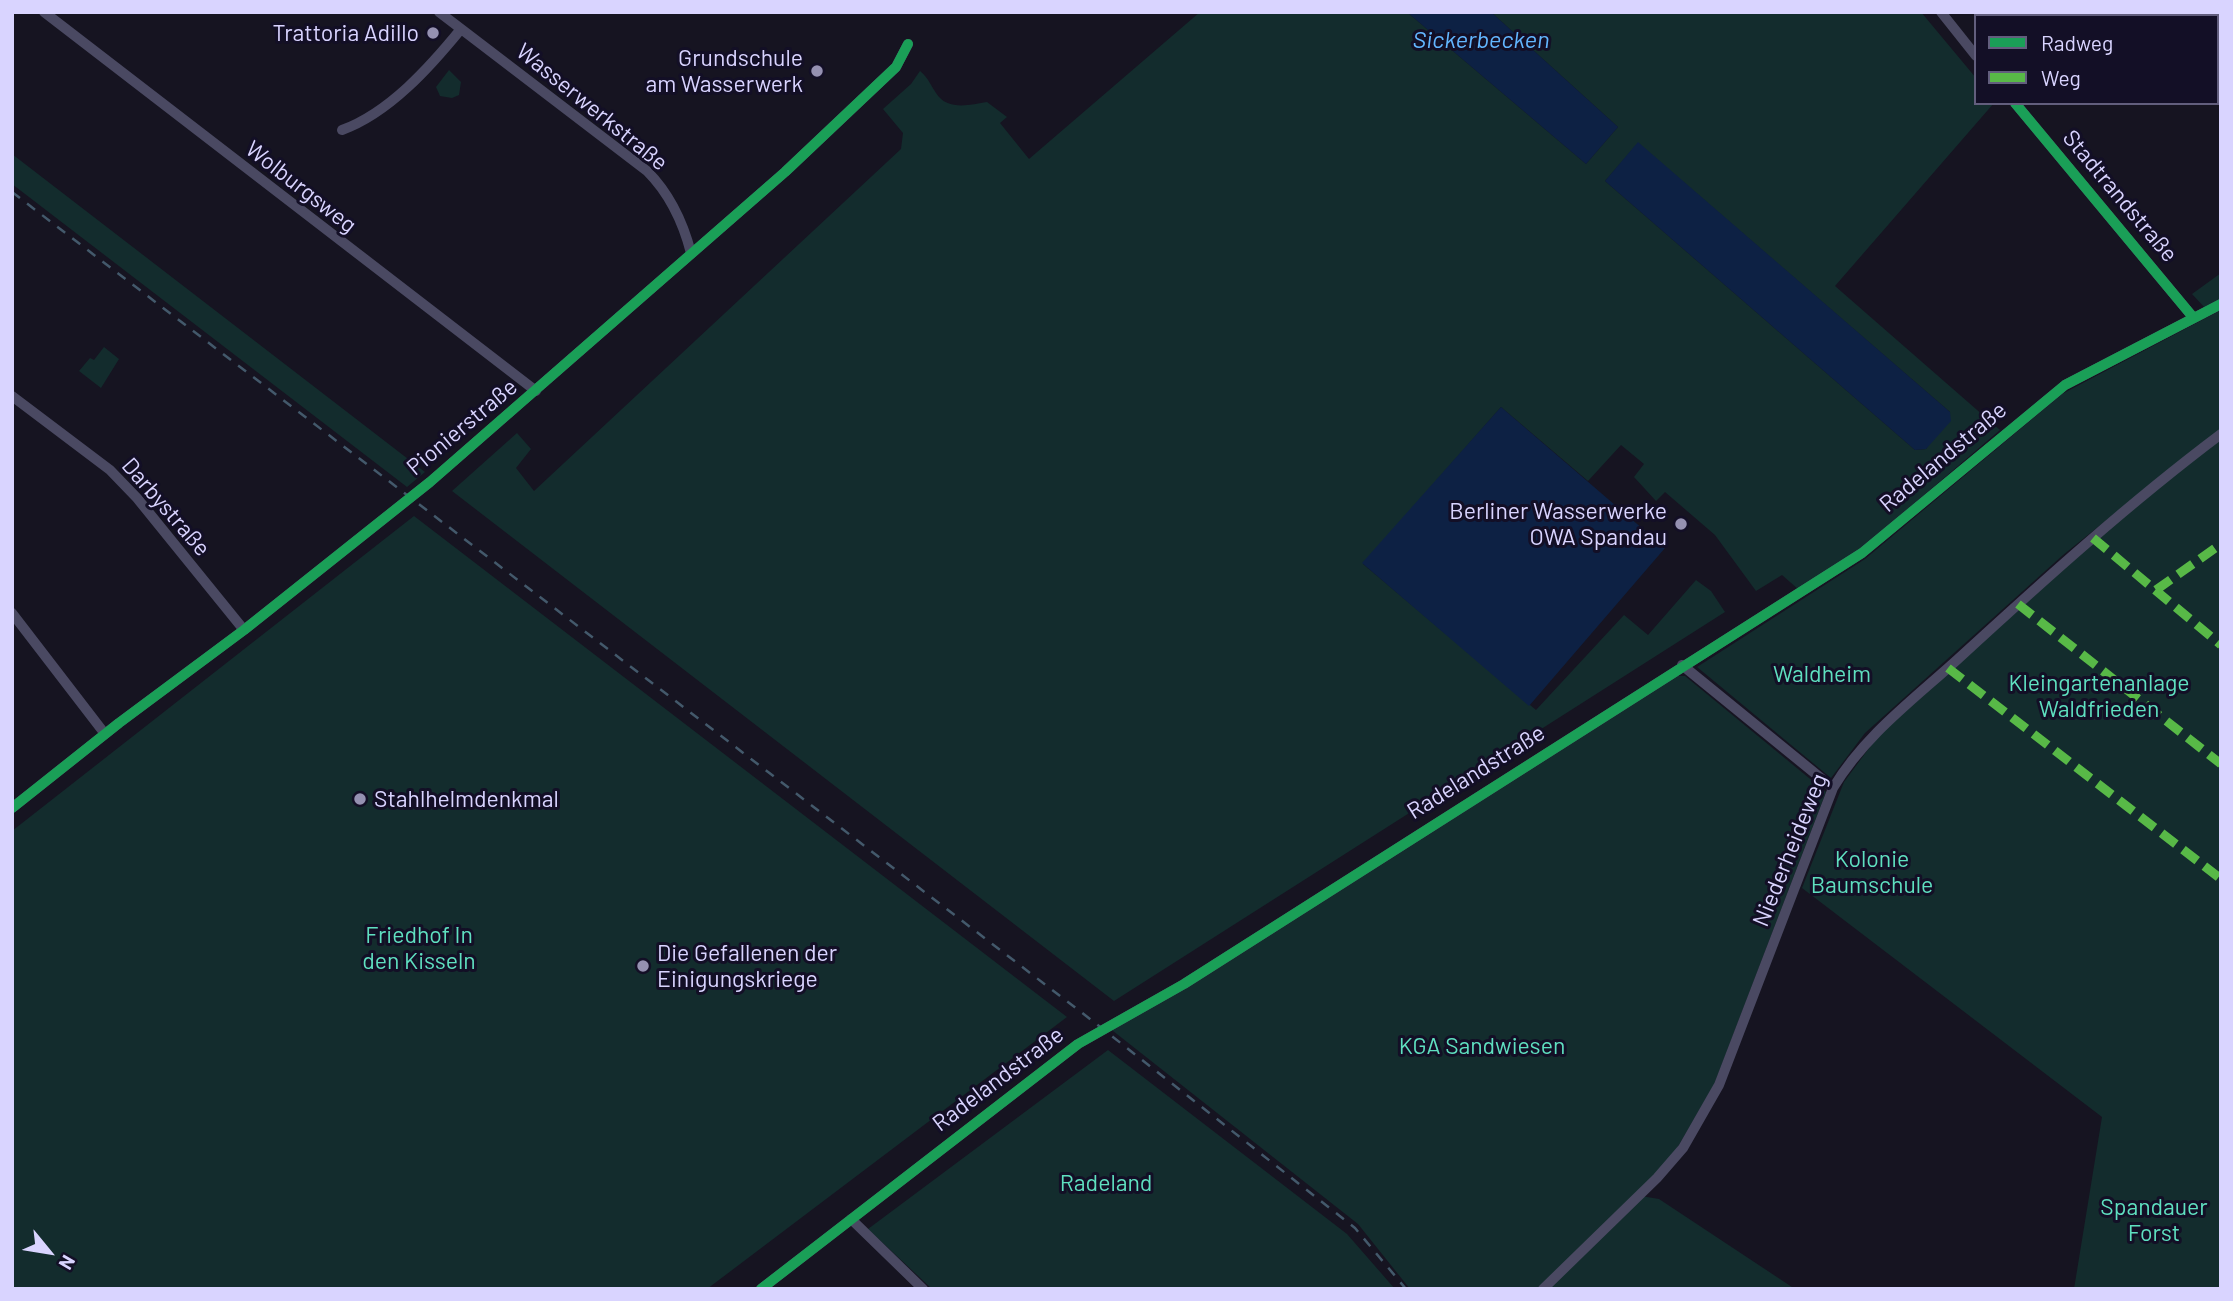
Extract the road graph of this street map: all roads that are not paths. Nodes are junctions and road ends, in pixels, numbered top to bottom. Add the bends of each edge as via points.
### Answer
1 (44, 12) edge
2 (439, 12) edge
3 (1941, 12) edge
4 (58, 16) edge
5 (461, 29) junction
6 (908, 44) dead end
7 (1974, 53) edge
8 (2017, 105) edge
9 (342, 131) dead end
10 (691, 253) junction
11 (2221, 303) edge
12 (2192, 316) junction
13 (536, 391) junction
14 (12, 396) edge
15 (2221, 434) edge
16 (12, 612) edge
17 (244, 630) junction
18 (1682, 665) junction
19 (105, 734) junction
20 (1833, 788) junction
21 (12, 808) edge
22 (851, 1219) junction
23 (761, 1289) edge
24 (923, 1289) edge
25 (1543, 1289) edge

1 - 4 street, Wolburgsweg
2 - 5 street, Wasserwerkstraße
3 - 7 street
4 - 13 street, Wolburgsweg
5 - 9 street via 441,54 388,102 363,123
5 - 10 street, Wasserwerkstraße via 647,171 667,196
6 - 10 street, Pionierstraße via 897,67
8 - 12 street, Stadtrandstraße
10 - 13 street, Pionierstraße
11 - 12 street, Radelandstraße
12 - 18 street, Radelandstraße via 2065,385 1862,553
13 - 17 street, Pionierstraße
14 - 17 street, Darbystraße via 114,474
15 - 20 street, Niederheideweg via 2143,494 1890,718 1850,760
16 - 19 street
17 - 19 street, Pionierstraße
18 - 20 street
18 - 22 street, Radelandstraße via 1161,998 1078,1044
19 - 21 street, Pionierstraße
20 - 25 street, Niederheideweg via 1719,1085 1683,1148
22 - 23 street, Radelandstraße
22 - 24 street

